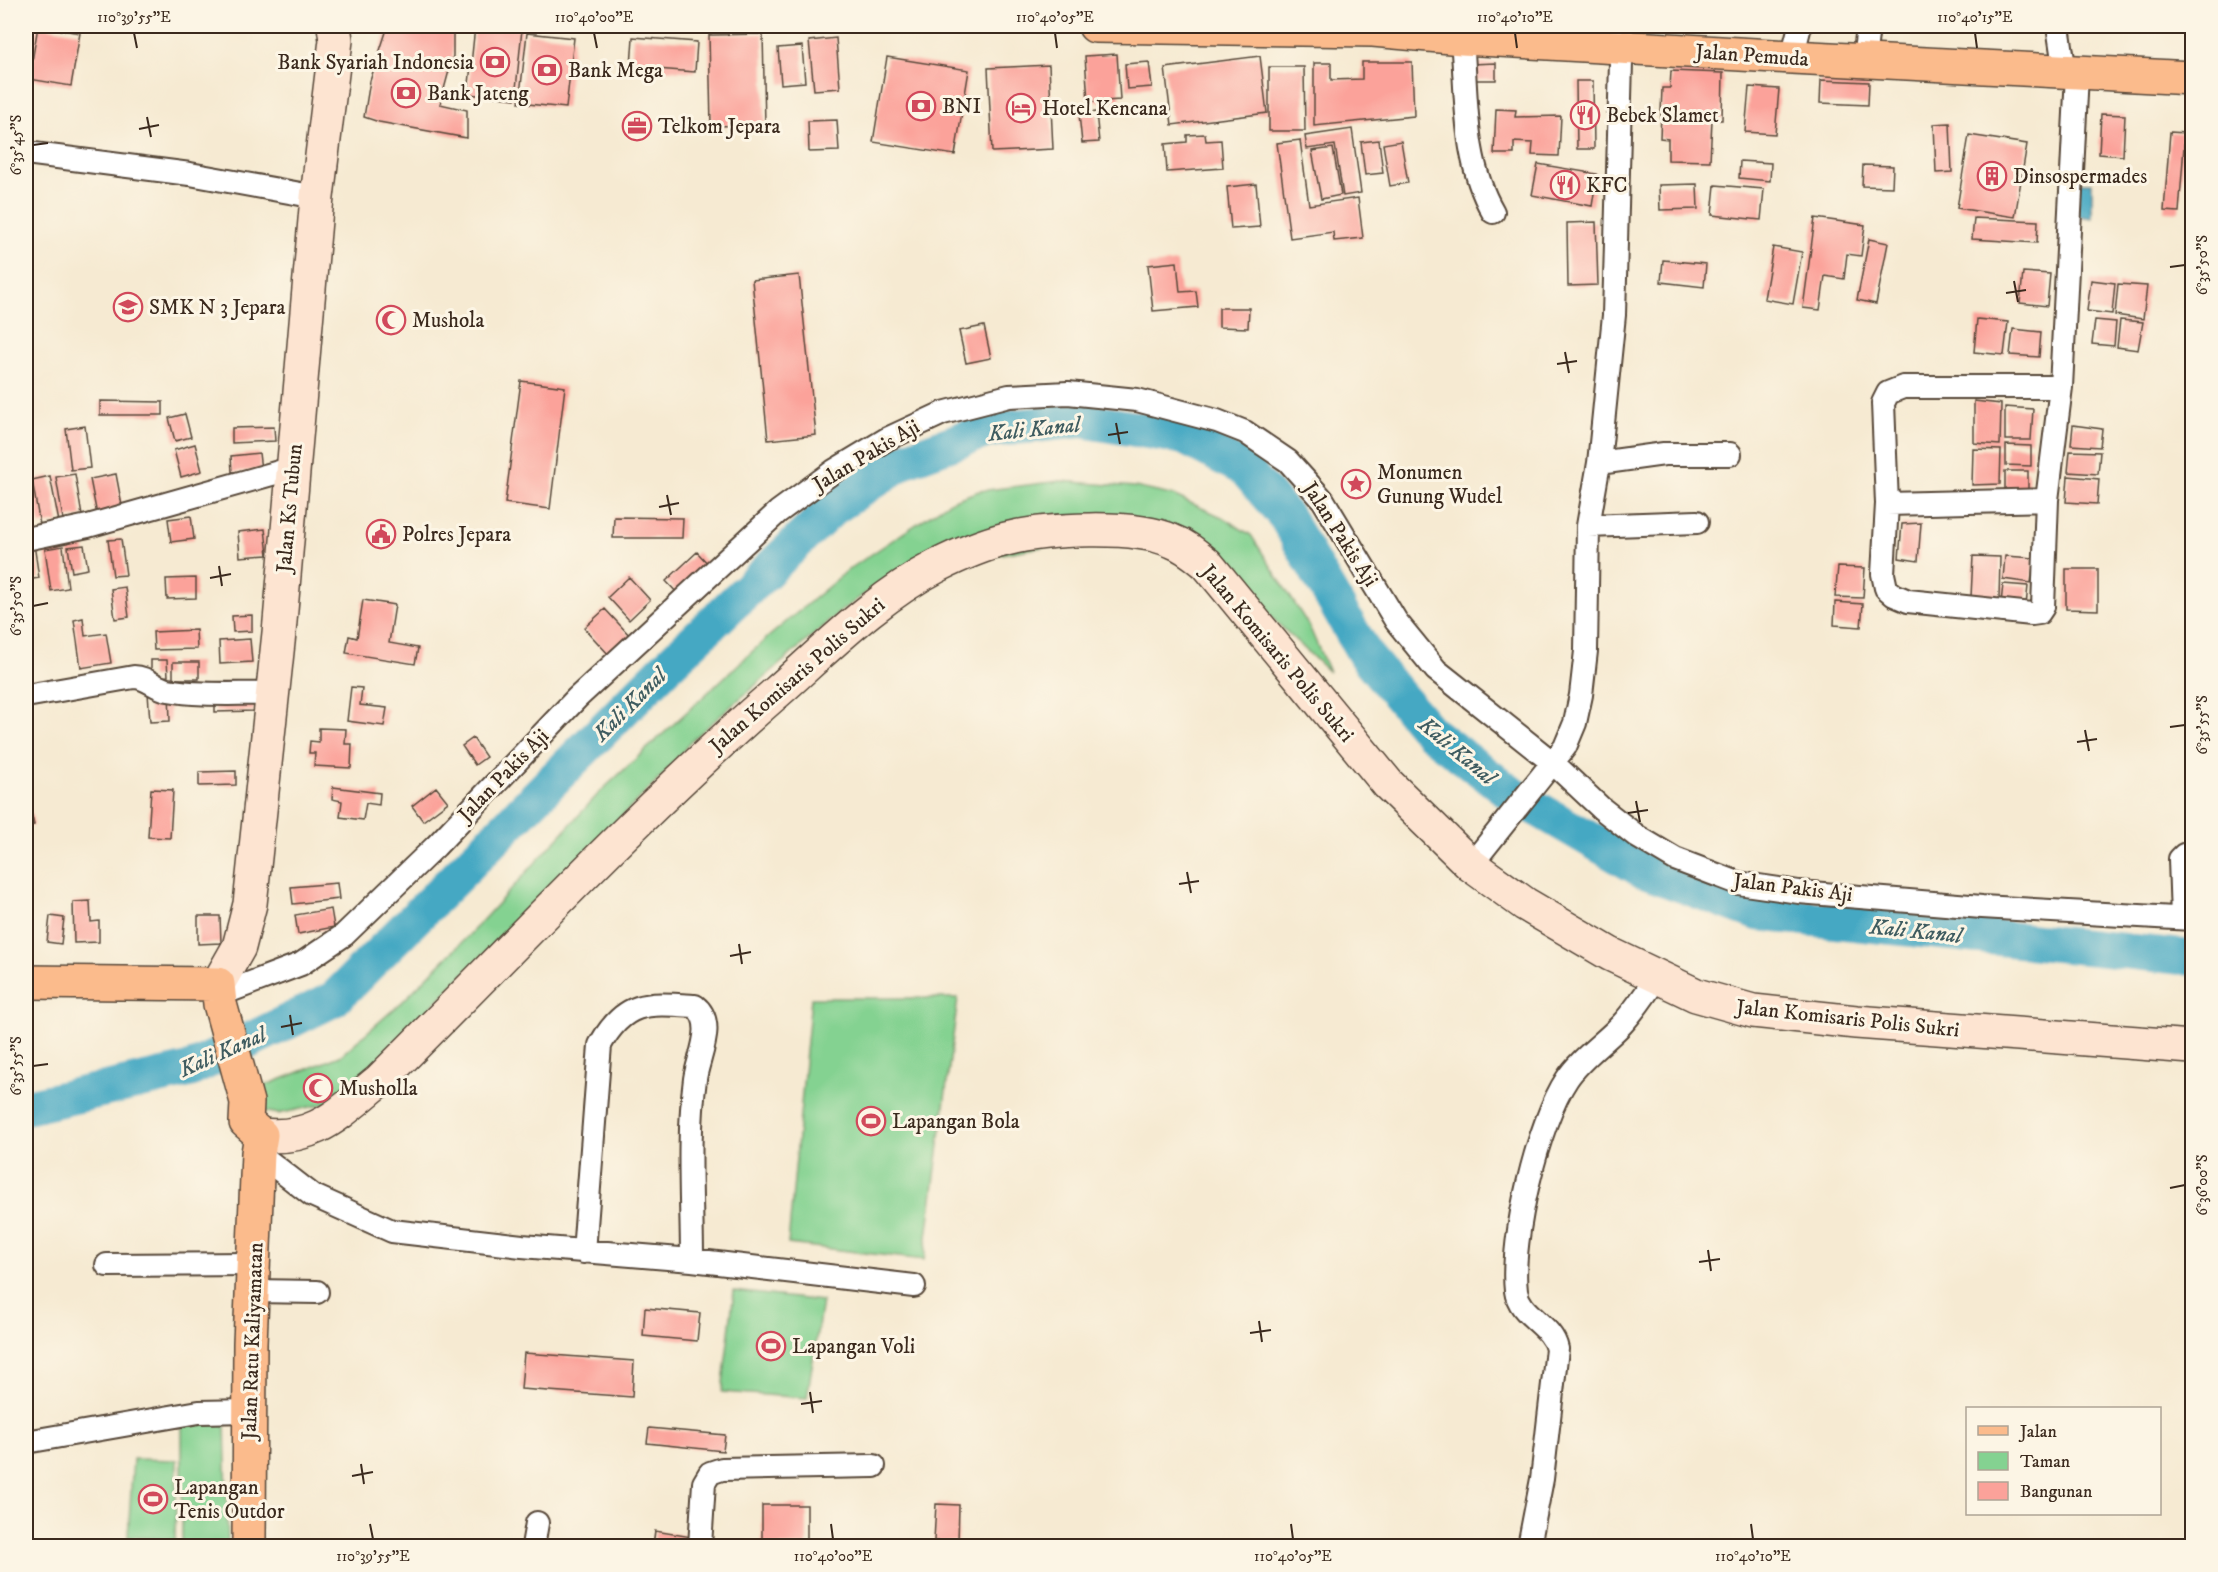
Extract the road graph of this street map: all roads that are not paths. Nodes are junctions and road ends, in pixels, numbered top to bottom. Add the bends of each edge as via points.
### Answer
1 (1095, 26) edge
2 (1800, 26) edge
3 (1868, 26) edge
4 (2058, 26) edge
5 (337, 30) edge
6 (1621, 36) edge
7 (1462, 38) junction
8 (1792, 57) junction
9 (1864, 61) junction
10 (2071, 73) junction
11 (2193, 78) edge
12 (26, 153) edge
13 (317, 197) junction
14 (1493, 212) dead end
15 (2061, 387) junction
16 (1730, 454) dead end
17 (1599, 463) junction
18 (293, 468) junction
19 (2048, 500) junction
20 (1887, 504) junction
21 (1697, 522) dead end
22 (1588, 526) junction
23 (26, 539) edge
24 (272, 694) junction
25 (26, 696) edge
26 (1553, 764) junction
27 (2193, 852) edge
28 (1477, 856) junction
29 (2187, 919) edge
30 (1658, 977) junction
31 (26, 982) edge
32 (219, 994) junction
33 (2193, 1047) edge
34 (260, 1144) junction
35 (584, 1252) junction
36 (692, 1260) junction
37 (107, 1265) dead end
38 (253, 1278) junction
39 (914, 1286) dead end
40 (317, 1292) dead end
41 (249, 1411) junction
42 (26, 1442) edge
43 (874, 1466) dead end
44 (537, 1523) dead end
45 (249, 1546) edge
46 (533, 1546) edge
47 (700, 1546) edge
48 (1529, 1546) edge

1 - 7 main road, Jalan Pemuda via 1372,30
2 - 8 street
3 - 9 street
4 - 10 street
5 - 13 main road, Jalan Ks Tubun
6 - 7 main road, Jalan Pemuda
6 - 8 main road, Jalan Pemuda
6 - 17 street via 1614,315
7 - 14 street via 1474,169
8 - 9 main road, Jalan Pemuda
9 - 10 main road, Jalan Pemuda
10 - 11 main road, Jalan Pemuda
10 - 15 street
12 - 13 street via 190,174
13 - 18 main road, Jalan Ks Tubun
15 - 19 street
15 - 20 street via 1903,387 1888,393 1883,403
16 - 17 street via 1664,454
17 - 22 street
18 - 23 street via 88,526
18 - 24 main road, Jalan Ks Tubun
19 - 20 street
19 - 20 street via 2043,607 2032,614 1908,601 1894,596 1886,588 1883,574
21 - 22 street
22 - 26 street via 1586,651 1581,695 1565,747
24 - 25 street via 176,691 134,677
24 - 32 main road, Jalan Ks Tubun via 250,904 239,947
26 - 28 street
26 - 29 street, Jalan Pakis Aji via 1638,837 1675,860 1738,883 1982,907
26 - 32 street, Jalan Pakis Aji via 1436,670 1396,621 1323,500 1306,478 1268,445 1217,421 1137,400 1068,393 1009,396 928,418 834,471 778,512 577,698 436,846 344,935 301,964
27 - 29 street via 2180,859
28 - 30 main road, Jalan Komisaris Polis Sukri via 1525,904 1565,930
28 - 34 main road, Jalan Komisaris Polis Sukri via 1388,784 1207,564 1188,548 1170,539 1132,532 1039,533 1006,539 938,565 875,605 699,760 379,1081 309,1131
30 - 33 main road, Jalan Komisaris Polis Sukri via 1696,995 1753,1011
30 - 48 street via 1636,1008 1577,1066 1559,1092 1547,1120 1520,1221 1516,1293 1521,1305 1548,1329 1557,1349 1542,1479
31 - 32 main road
32 - 34 main road via 247,1101 246,1122
34 - 35 street via 312,1195 392,1231
34 - 38 main road, Jalan Ratu Kaliyamatan
35 - 36 street
35 - 36 street via 600,1045 611,1025 636,1008 659,1004 695,1006 705,1017 706,1030 694,1082
36 - 39 street
37 - 38 street
38 - 40 street
38 - 41 main road, Jalan Ratu Kaliyamatan
41 - 42 street via 199,1412
41 - 45 main road, Jalan Ratu Kaliyamatan
43 - 47 street via 722,1469 710,1473 704,1483
44 - 46 street

